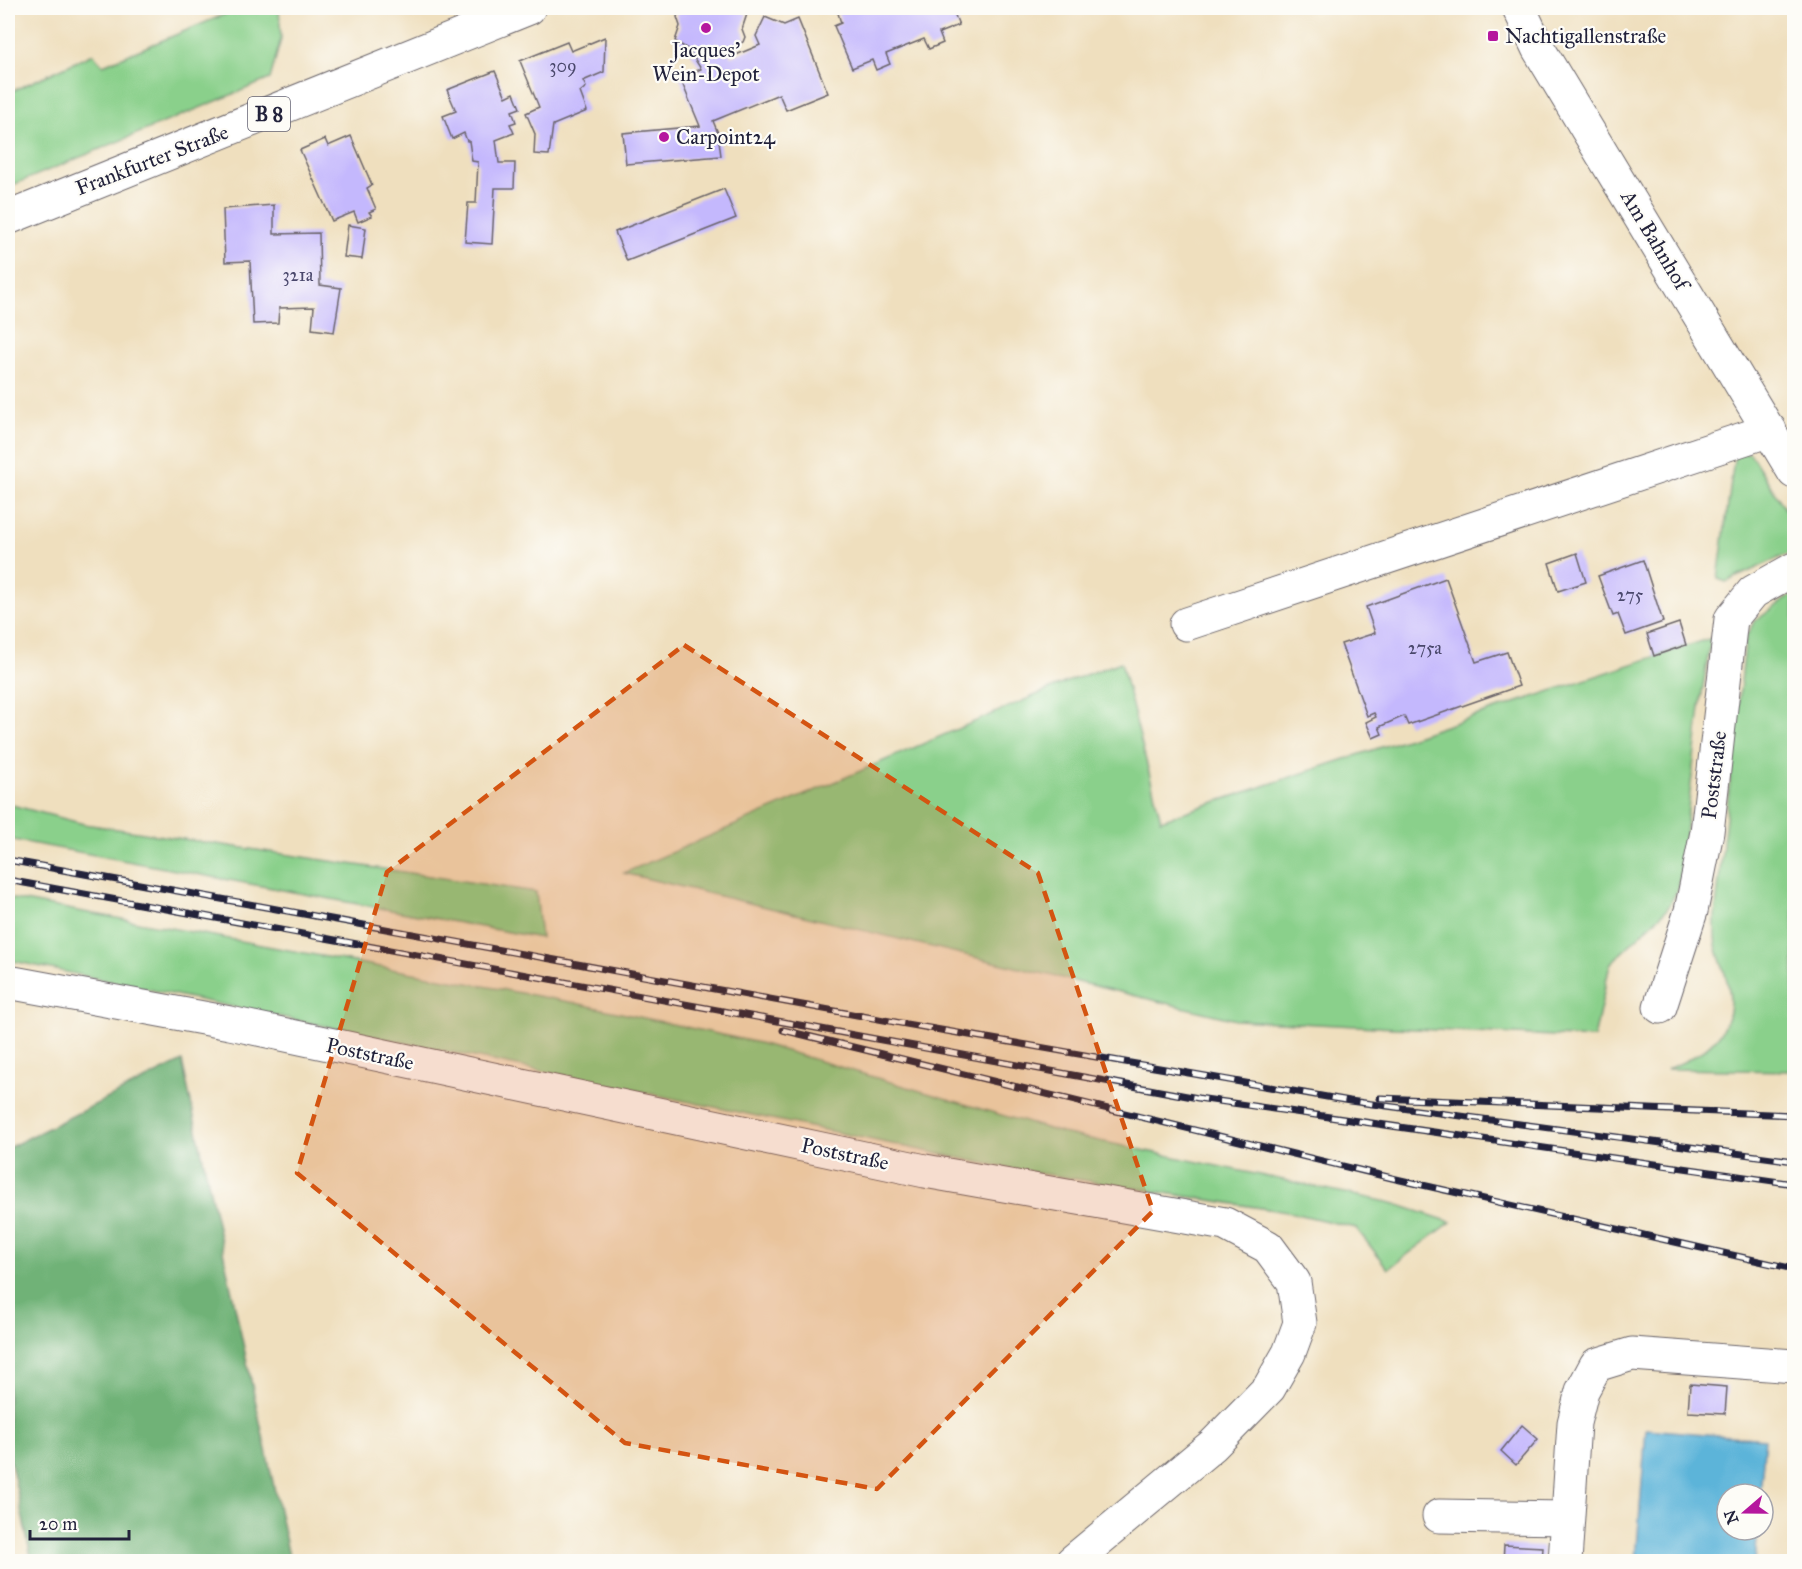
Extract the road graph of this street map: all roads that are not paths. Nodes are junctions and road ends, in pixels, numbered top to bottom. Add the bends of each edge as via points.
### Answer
1 (529, 8) edge
2 (1519, 8) edge
3 (8, 218) edge
4 (1770, 430) junction
5 (1794, 472) edge
6 (1794, 569) edge
7 (1186, 624) dead end
8 (8, 982) edge
9 (1660, 1006) dead end
10 (1794, 1366) edge
11 (1439, 1516) dead end
12 (1567, 1518) junction
13 (1072, 1562) edge
14 (1565, 1562) edge

1 - 3 street, Frankfurter Straße / B 8
2 - 4 street, Am Bahnhof via 1538,48
4 - 5 street, Am Bahnhof
4 - 7 street
6 - 9 street, Poststraße via 1753,592 1731,619 1707,831 1691,911
8 - 13 street, Poststraße via 230,1023 925,1171 1225,1224 1268,1247 1294,1282 1300,1323 1269,1388 1213,1445
10 - 12 street via 1632,1354 1596,1365 1582,1391 1574,1423
11 - 12 street
12 - 14 street

